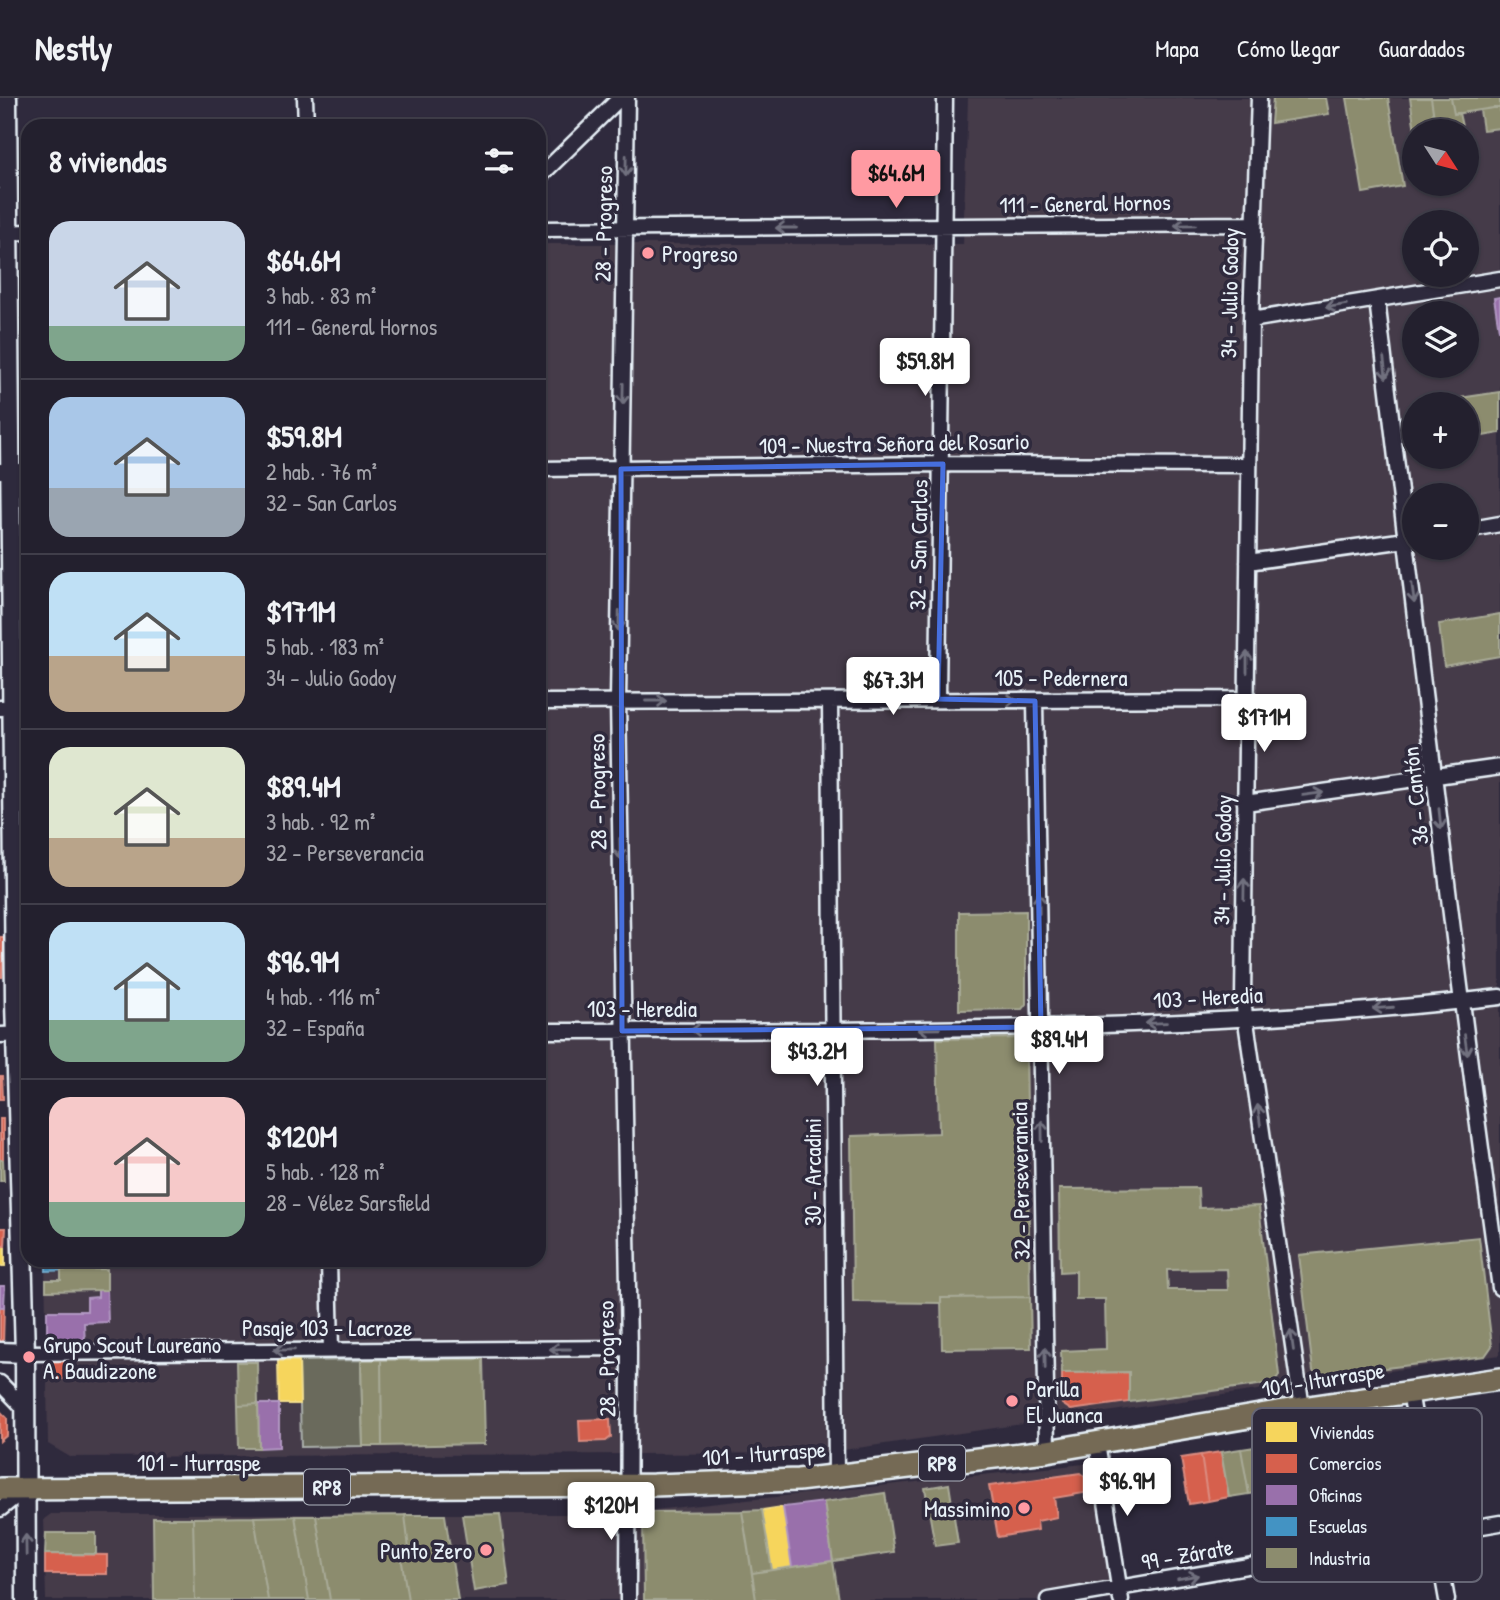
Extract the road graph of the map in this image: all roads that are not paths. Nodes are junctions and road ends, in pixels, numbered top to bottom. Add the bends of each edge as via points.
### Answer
1 (7, 98) edge
2 (305, 98) edge
3 (620, 98) edge
4 (627, 98) edge
5 (945, 98) edge
6 (1259, 98) edge
7 (306, 119) edge
8 (546, 170) edge
9 (1253, 224) junction
10 (943, 227) junction
11 (626, 228) junction
12 (546, 229) edge
13 (4, 233) edge
14 (1500, 279) edge
15 (1377, 300) junction
16 (1251, 320) junction
17 (943, 464) junction
18 (1249, 465) junction
19 (546, 469) edge
20 (621, 469) junction
21 (13, 471) edge
22 (1402, 483) edge
23 (1500, 524) edge
24 (1479, 528) edge
25 (1402, 540) edge
26 (1412, 560) edge
27 (1248, 562) junction
28 (938, 699) junction
29 (1247, 699) junction
30 (618, 701) junction
31 (830, 701) junction
32 (1035, 701) junction
33 (546, 702) edge
34 (13, 708) edge
35 (1500, 767) edge
36 (1436, 777) junction
37 (1245, 803) junction
38 (1500, 998) edge
39 (1460, 1002) junction
40 (1245, 1019) junction
41 (1041, 1027) junction
42 (834, 1030) junction
43 (546, 1031) edge
44 (622, 1031) junction
45 (15, 1035) edge
46 (21, 1226) edge
47 (22, 1267) edge
48 (330, 1267) edge
49 (1500, 1288) edge
50 (629, 1348) junction
51 (331, 1350) junction
52 (0, 1352) edge
53 (25, 1353) junction
54 (1500, 1379) edge
55 (0, 1383) edge
56 (1410, 1392) junction
57 (1302, 1408) joint
58 (1413, 1408) edge
59 (26, 1410) junction
60 (1252, 1417) edge
61 (1097, 1443) junction
62 (1047, 1451) junction
63 (836, 1475) junction
64 (630, 1485) junction
65 (0, 1489) edge
66 (25, 1489) junction
67 (0, 1509) edge
68 (1500, 1523) edge
69 (1482, 1526) edge
70 (1252, 1569) edge
71 (1443, 1582) edge
72 (1120, 1594) edge
73 (26, 1600) edge
74 (628, 1600) edge
75 (1048, 1600) edge
76 (1447, 1600) edge

1 - 13 street
2 - 7 street
3 - 8 street
4 -> 11 street, 28 - Progreso
5 - 10 street, 32 - San Carlos
6 - 9 street, 34 - Julio Godoy
9 -> 10 street, 111 - General Hornos
9 - 16 street, 34 - Julio Godoy
10 -> 11 street, 111 - General Hornos
10 - 17 street, 32 - San Carlos
11 - 12 street, 111 - General Hornos
11 -> 20 street, 28 - Progreso
13 - 21 street
14 - 15 street
15 -> 16 street
15 -> 22 street, 36 - Cantón
16 - 18 street, 34 - Julio Godoy
17 - 18 street, 109 - Nuestra Señora del Rosario
17 - 20 street, 109 - Nuestra Señora del Rosario
17 - 28 street, 32 - San Carlos
18 - 27 street, 34 - Julio Godoy
19 - 20 street, 109 - Nuestra Señora del Rosario
20 -> 30 street, 28 - Progreso
21 - 34 street
23 - 24 street
25 - 27 street
26 -> 36 street, 36 - Cantón
29 -> 27 street, 34 - Julio Godoy
28 - 31 street, 105 - Pedernera
28 -> 32 street, 105 - Pedernera
29 - 32 street, 105 - Pedernera
29 - 37 street, 34 - Julio Godoy
30 -> 31 street, 105 - Pedernera
30 - 33 street, 105 - Pedernera
30 -> 44 street, 28 - Progreso
31 - 42 street, 30 - Arcadini
41 -> 32 street, 32 - Perseverancia
34 - 45 street
35 - 36 street
37 -> 36 street
36 -> 39 street, 36 - Cantón
40 -> 37 street, 34 - Julio Godoy
38 - 39 street, 103 - Heredia
39 -> 40 street, 103 - Heredia
39 -> 49 street, 36 - Cantón
40 -> 41 street, 103 - Heredia
57 -> 40 street, 34 - Julio Godoy
41 -> 42 street, 103 - Heredia
62 -> 41 street, 32 - Perseverancia
42 -> 44 street, 103 - Heredia
42 - 63 street, 30 - Arcadini
43 - 44 street, 103 - Heredia
44 - 50 street, 28 - Progreso
45 - 46 street
47 - 53 street
48 - 51 street
50 -> 51 street, Pasaje 103 - Lacroze
50 - 64 street, 28 - Progreso
51 -> 53 street, Pasaje 103 - Lacroze
52 - 53 street
53 - 59 street
54 - 56 main road, 101 - Iturraspe / RP8
55 - 59 street
56 - 57 main road, 101 - Iturraspe / RP8
56 - 58 street
59 - 66 street
60 - 61 main road, 101 - Iturraspe / RP8
61 - 62 main road, 101 - Iturraspe / RP8
61 - 72 street
62 - 63 main road, 101 - Iturraspe / RP8
63 - 64 main road, 101 - Iturraspe / RP8
64 - 66 main road, 101 - Iturraspe / RP8
64 - 74 street, 28 - Progreso
65 - 66 main road, RP8
66 - 67 street
73 -> 66 street
68 - 69 street, 99 - Zárate
72 -> 70 street, 99 - Zárate
71 - 76 street
72 - 75 street, 99 - Zárate

